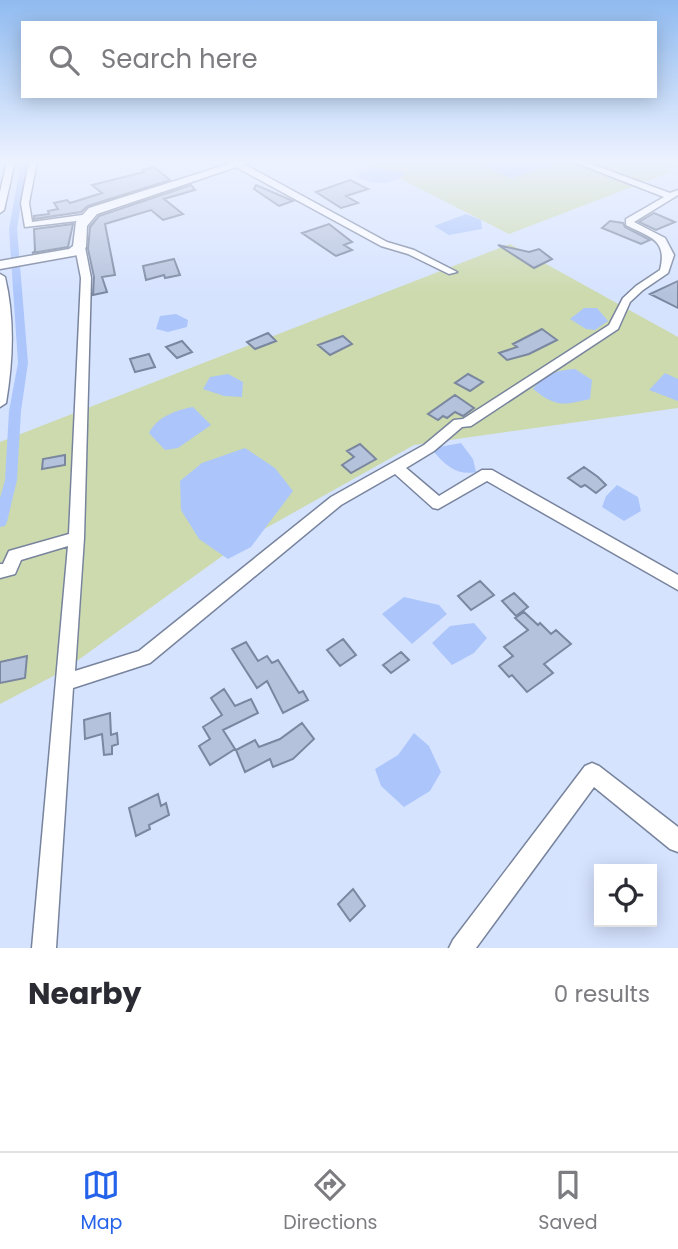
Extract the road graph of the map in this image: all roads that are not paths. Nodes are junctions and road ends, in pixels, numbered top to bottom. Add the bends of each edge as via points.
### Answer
1 (25, 205) edge
2 (110, 205) edge
3 (314, 205) edge
4 (654, 205) edge
5 (82, 218) junction
6 (80, 247) junction
7 (0, 265) edge
8 (452, 272) dead end
9 (0, 276) edge
10 (0, 403) edge
11 (395, 466) junction
12 (76, 538) junction
13 (5, 570) edge
14 (678, 583) edge
15 (66, 682) junction
16 (678, 841) edge
17 (44, 948) edge
18 (461, 948) edge

1 - 5 street via 28,225
2 - 5 street
3 - 8 street via 384,244
4 - 11 street via 629,223 662,240 669,255 665,271 629,293 614,327
5 - 6 street
6 - 7 street
6 - 12 street via 86,278
9 - 10 street via 7,331
11 - 14 street via 438,504 486,474
11 - 15 street via 336,501 144,657
12 - 13 street via 15,555
12 - 15 street
15 - 17 street
16 - 18 street via 592,773

